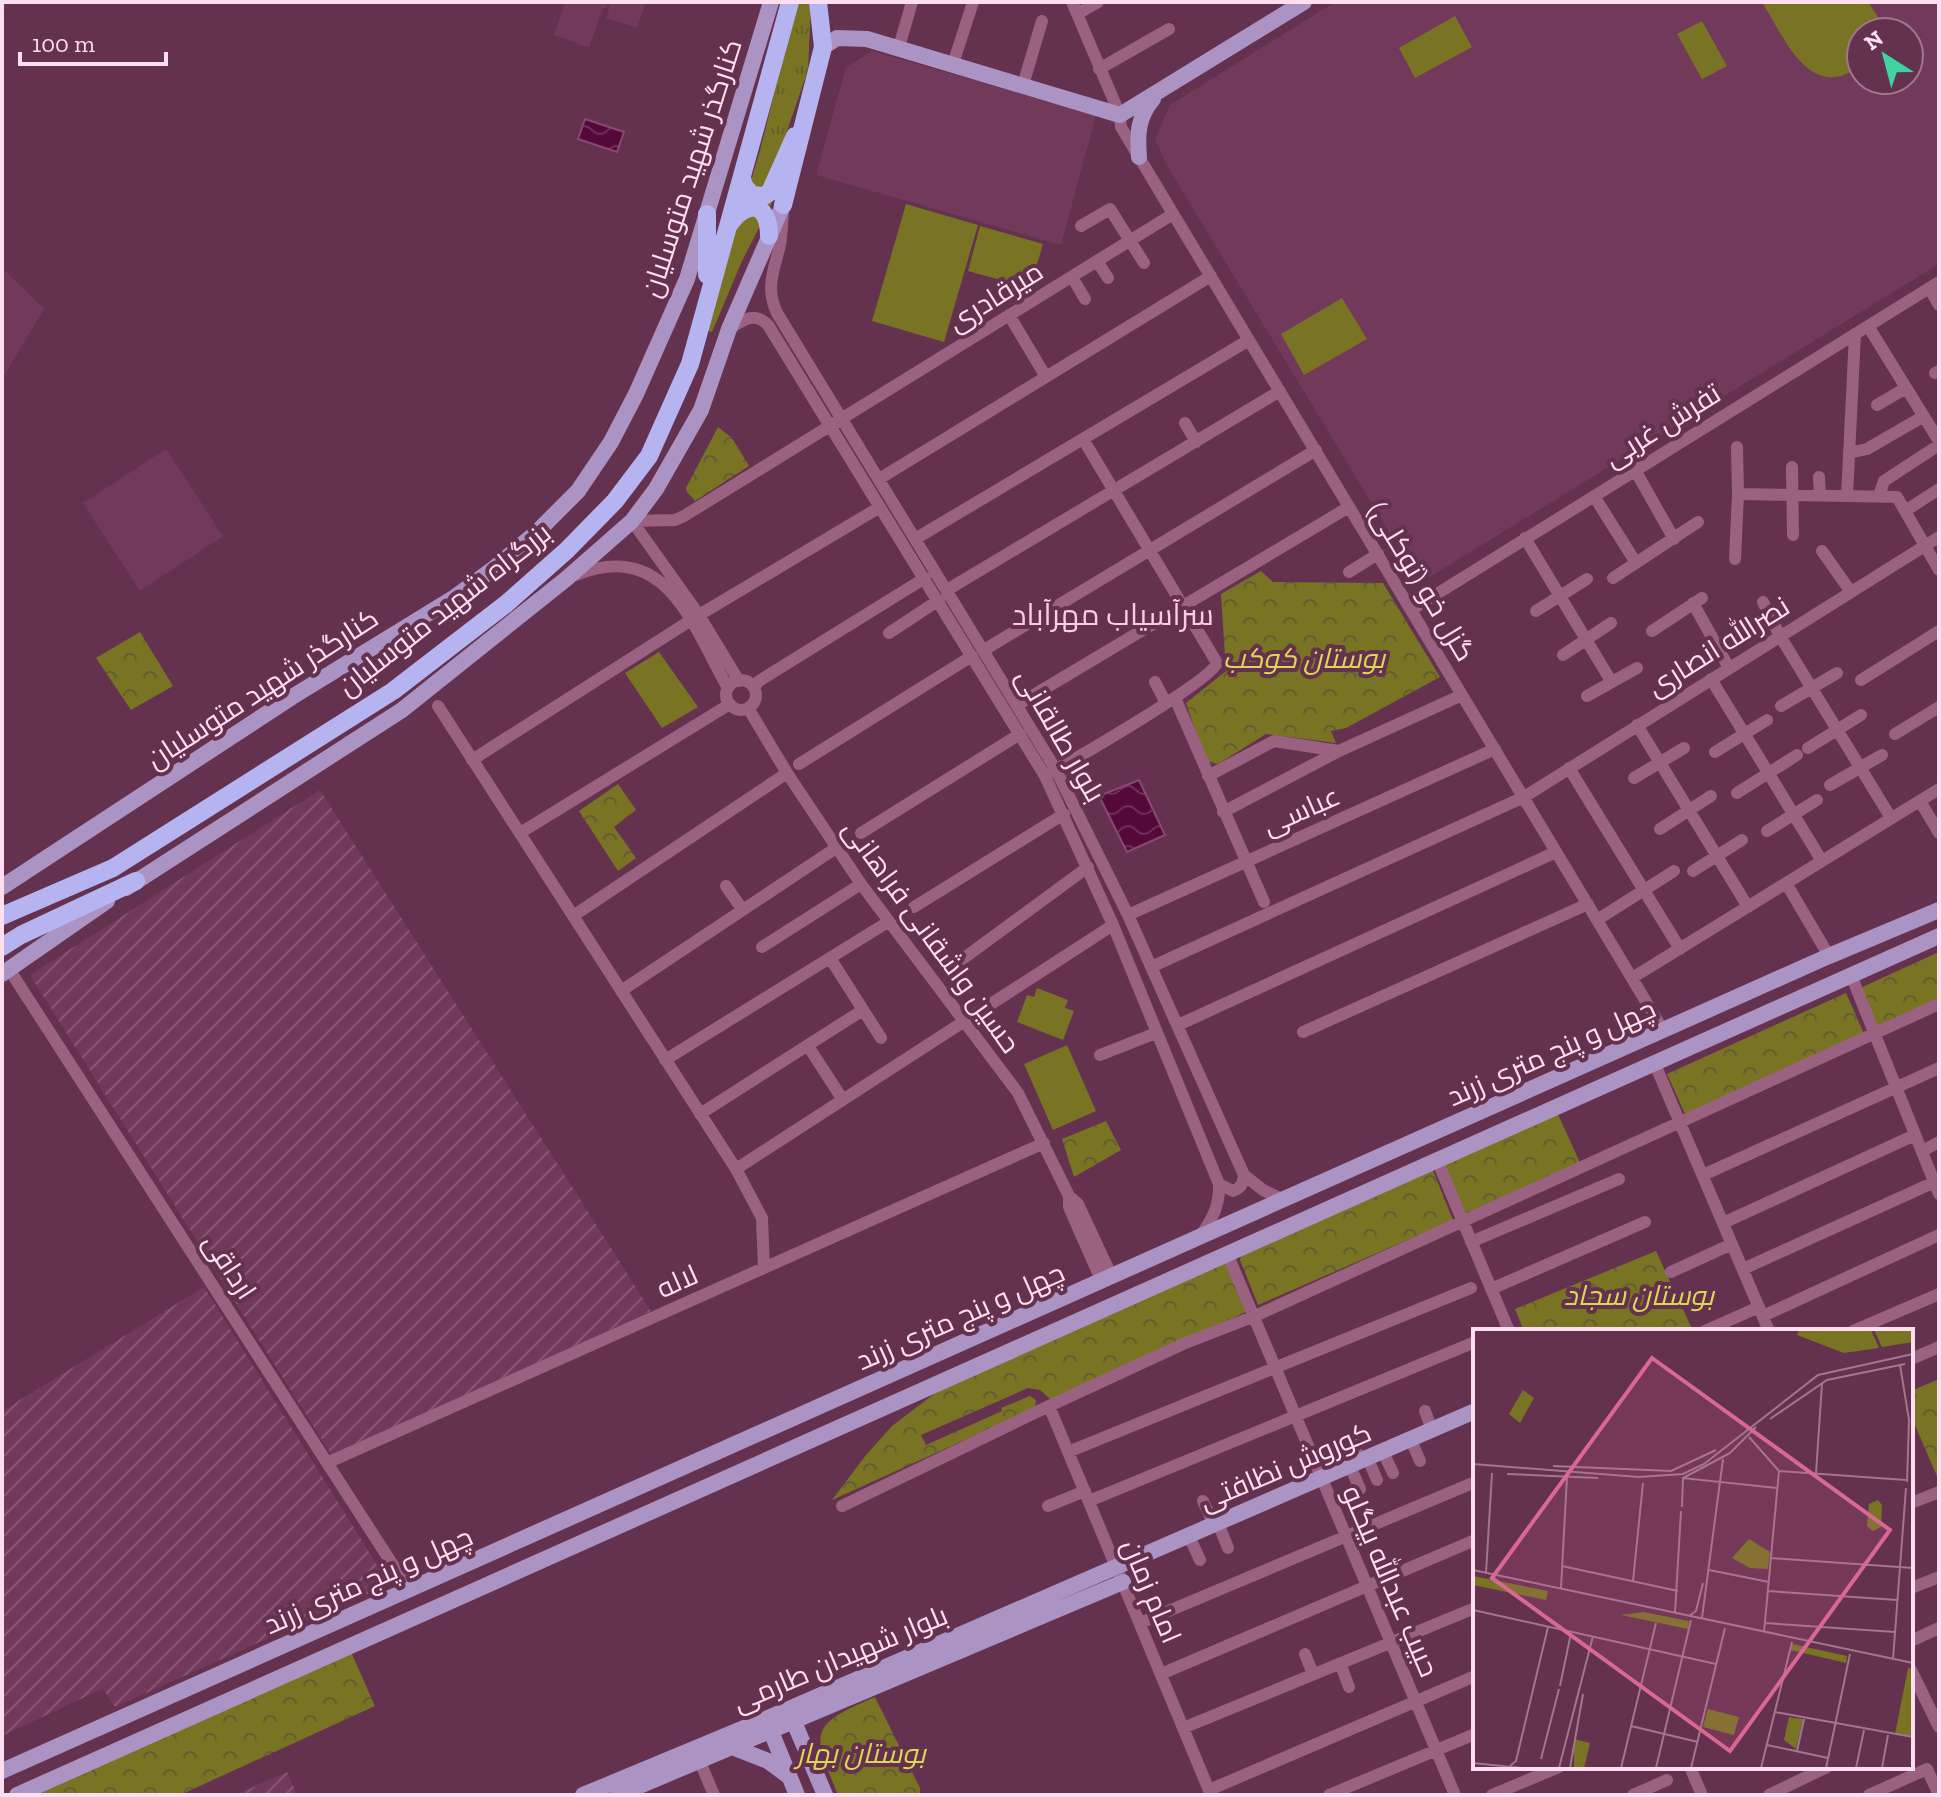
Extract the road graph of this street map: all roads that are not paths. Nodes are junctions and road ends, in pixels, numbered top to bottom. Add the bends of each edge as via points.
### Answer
1 (771, 2) edge
2 (790, 2) edge
3 (818, 2) edge
4 (912, 2) edge
5 (973, 2) edge
6 (1098, 2) edge
7 (1304, 2) edge
8 (1075, 8) edge
9 (1042, 21) dead end
10 (1169, 29) dead end
11 (823, 47) junction
12 (899, 47) junction
13 (953, 64) junction
14 (1099, 69) junction
15 (1023, 85) junction
16 (1161, 90) junction
17 (1120, 115) junction
18 (802, 124) junction
19 (1139, 157) junction
20 (742, 178) junction
21 (783, 205) junction
22 (707, 214) junction
23 (1173, 214) junction
24 (728, 226) junction
25 (1081, 226) dead end
26 (769, 236) junction
27 (1129, 241) junction
28 (1097, 261) junction
29 (1144, 263) dead end
30 (1211, 276) junction
31 (1072, 277) junction
32 (1108, 278) dead end
33 (1934, 285) edge
34 (1085, 299) dead end
35 (1939, 305) edge
36 (705, 308) junction
37 (1009, 315) junction
38 (1868, 326) junction
39 (729, 329) junction
40 (1855, 334) junction
41 (1249, 340) junction
42 (1046, 377) junction
43 (1906, 388) junction
44 (1280, 391) junction
45 (1877, 405) dead end
46 (1924, 416) junction
47 (836, 422) junction
48 (1185, 423) dead end
49 (1083, 439) junction
50 (1196, 442) junction
51 (1939, 443) edge
52 (1737, 447) dead end
53 (1316, 450) junction
54 (1849, 453) junction
55 (1792, 467) dead end
56 (1635, 470) junction
57 (1819, 477) dead end
58 (879, 479) junction
59 (1939, 489) edge
60 (1114, 490) junction
61 (1738, 494) junction
62 (1794, 495) junction
63 (1820, 495) junction
64 (1594, 496) junction
65 (1847, 496) junction
66 (1879, 496) junction
67 (880, 507) junction
68 (1349, 507) junction
69 (1905, 511) junction
70 (632, 521) junction
71 (1698, 522) dead end
72 (1793, 535) dead end
73 (1939, 537) edge
74 (1525, 538) junction
75 (915, 539) junction
76 (1674, 539) junction
77 (1925, 546) junction
78 (1151, 550) junction
79 (1822, 551) dead end
80 (1378, 554) junction
81 (1735, 559) dead end
82 (1636, 563) junction
83 (1939, 570) edge
84 (1349, 572) dead end
85 (925, 578) junction
86 (1613, 578) dead end
87 (566, 579) junction
88 (1587, 579) dead end
89 (947, 590) junction
90 (1851, 592) junction
91 (1560, 595) junction
92 (939, 600) junction
93 (1763, 602) dead end
94 (1184, 606) junction
95 (1411, 610) junction
96 (1536, 611) dead end
97 (694, 618) junction
98 (1611, 623) dead end
99 (1652, 631) dead end
100 (1939, 631) edge
101 (889, 633) dead end
102 (1780, 636) junction
103 (1586, 639) junction
104 (984, 650) junction
105 (1563, 655) dead end
106 (972, 656) junction
107 (1637, 668) dead end
108 (1729, 668) junction
109 (1837, 673) dead end
110 (1711, 679) junction
111 (1861, 680) dead end
112 (1611, 681) junction
113 (1155, 682) dead end
114 (733, 684) junction
115 (754, 687) junction
116 (1812, 689) junction
117 (1462, 695) junction
118 (1587, 696) dead end
119 (1170, 700) junction
120 (730, 704) junction
121 (1017, 705) junction
122 (438, 706) dead end
123 (1781, 706) dead end
124 (1939, 707) edge
125 (748, 708) junction
126 (1861, 715) dead end
127 (1767, 720) dead end
128 (1637, 725) junction
129 (1837, 730) junction
130 (1020, 734) junction
131 (1745, 734) junction
132 (1895, 734) dead end
133 (1684, 748) dead end
134 (1495, 749) junction
135 (1339, 751) junction
136 (1715, 752) dead end
137 (1882, 755) dead end
138 (472, 760) junction
139 (1660, 762) junction
140 (799, 764) dead end
141 (1860, 767) junction
142 (1569, 768) junction
143 (787, 773) junction
144 (1051, 773) junction
145 (1769, 773) junction
146 (1208, 776) junction
147 (1634, 778) dead end
148 (1830, 785) dead end
149 (1939, 789) edge
150 (1737, 793) dead end
151 (1711, 796) dead end
152 (1524, 797) junction
153 (1817, 800) dead end
154 (1920, 801) junction
155 (1689, 810) junction
156 (1223, 812) junction
157 (1064, 814) junction
158 (1794, 814) junction
159 (1891, 818) junction
160 (1660, 829) dead end
161 (1767, 831) dead end
162 (520, 833) junction
163 (861, 833) dead end
164 (1939, 833) edge
165 (1742, 840) dead end
166 (836, 848) junction
167 (1556, 852) junction
168 (1717, 856) junction
169 (1822, 861) junction
170 (1246, 862) junction
171 (1088, 867) junction
172 (1674, 871) dead end
173 (1693, 871) dead end
174 (136, 881) junction
175 (1786, 883) junction
176 (861, 884) junction
177 (726, 886) dead end
178 (2, 887) edge
179 (1644, 891) junction
180 (1264, 902) dead end
181 (1588, 904) junction
182 (914, 907) dead end
183 (1748, 907) junction
184 (742, 909) junction
185 (1939, 910) edge
186 (1128, 915) junction
187 (2, 916) edge
188 (573, 916) junction
189 (1597, 920) junction
190 (888, 922) junction
191 (1113, 925) junction
192 (1939, 936) edge
193 (2, 947) edge
194 (762, 947) dead end
195 (1680, 949) junction
196 (1829, 956) junction
197 (830, 958) junction
198 (1151, 967) junction
199 (949, 969) dead end
200 (6, 971) edge
201 (1851, 975) junction
202 (1632, 978) junction
203 (621, 991) junction
204 (1939, 1004) edge
205 (863, 1010) junction
206 (964, 1022) junction
207 (1178, 1025) junction
208 (1663, 1030) junction
209 (1303, 1032) dead end
210 (1156, 1033) junction
211 (1874, 1033) junction
212 (881, 1038) dead end
213 (808, 1046) junction
214 (1100, 1055) dead end
215 (665, 1060) junction
216 (1654, 1062) junction
217 (1939, 1068) edge
218 (1896, 1087) junction
219 (843, 1100) junction
220 (700, 1114) junction
221 (1680, 1123) junction
222 (1915, 1135) junction
223 (1939, 1142) edge
224 (1044, 1143) junction
225 (1922, 1151) junction
226 (1437, 1160) junction
227 (736, 1169) junction
228 (1244, 1175) junction
229 (1703, 1175) junction
230 (1619, 1179) dead end
231 (1219, 1184) junction
232 (1937, 1185) edge
233 (1284, 1200) junction
234 (1463, 1221) junction
235 (1645, 1222) dead end
236 (1723, 1223) junction
237 (1939, 1235) edge
238 (1200, 1237) junction
239 (1471, 1242) junction
240 (1732, 1244) junction
241 (1227, 1253) junction
242 (764, 1268) junction
243 (1743, 1269) junction
244 (1671, 1272) dead end
245 (1107, 1279) junction
246 (1471, 1288) dead end
247 (1491, 1289) junction
248 (1939, 1294) edge
249 (1118, 1303) junction
250 (1038, 1310) junction
251 (1761, 1312) junction
252 (1255, 1316) junction
253 (1506, 1329) edge
254 (1711, 1329) edge
255 (1768, 1329) edge
256 (1858, 1329) edge
257 (1042, 1337) junction
258 (1473, 1343) edge
259 (1939, 1347) edge
260 (1913, 1358) edge
261 (1274, 1368) junction
262 (1049, 1406) junction
263 (1425, 1411) dead end
264 (1473, 1412) edge
265 (1295, 1417) junction
266 (1432, 1430) junction
267 (1351, 1438) dead end
268 (1411, 1440) junction
269 (1068, 1452) junction
270 (1366, 1460) junction
271 (1420, 1461) dead end
272 (329, 1462) junction
273 (1393, 1473) dead end
274 (1321, 1479) junction
275 (1377, 1480) dead end
276 (1473, 1483) edge
277 (1360, 1489) dead end
278 (1939, 1492) edge
279 (1087, 1496) junction
280 (1203, 1501) dead end
281 (1913, 1502) edge
282 (842, 1506) dead end
283 (1048, 1506) dead end
284 (1216, 1524) junction
285 (1189, 1536) junction
286 (1346, 1536) junction
287 (1473, 1541) edge
288 (1228, 1548) dead end
289 (1200, 1560) dead end
290 (1119, 1575) junction
291 (1939, 1577) edge
292 (1367, 1587) junction
293 (1913, 1587) edge
294 (409, 1590) junction
295 (1473, 1609) edge
296 (1140, 1623) junction
297 (1939, 1628) edge
298 (1913, 1640) edge
299 (1390, 1642) junction
300 (1305, 1654) dead end
301 (1340, 1663) junction
302 (1161, 1674) junction
303 (1313, 1674) junction
304 (1913, 1674) edge
305 (1473, 1677) edge
306 (1349, 1687) dead end
307 (1416, 1702) junction
308 (791, 1716) junction
309 (769, 1725) junction
310 (1939, 1727) edge
311 (1183, 1728) junction
312 (1473, 1735) edge
313 (732, 1747) junction
314 (1436, 1750) junction
315 (700, 1762) junction
316 (1554, 1769) edge
317 (1691, 1769) edge
318 (1823, 1769) edge
319 (2, 1771) edge
320 (1667, 1780) dead end
321 (794, 1787) edge
322 (640, 1791) edge
323 (1210, 1792) edge
324 (17, 1795) edge
325 (583, 1795) edge
326 (618, 1795) edge
327 (714, 1795) edge
328 (825, 1795) edge
329 (1329, 1795) edge
330 (1455, 1795) edge
331 (1492, 1795) edge
332 (1633, 1795) edge
333 (1702, 1795) edge
334 (1769, 1795) edge
335 (1869, 1795) edge
336 (1939, 1795) edge

1 - 22 main road, کنارگذر شهید متوسلیان
2 - 20 highway, بزرگراه شهید متوسلیان
3 - 11 highway
4 - 12 street
5 - 13 street
6 - 8 street
7 - 16 main road
8 - 14 street, گزل خو (توکلی)
9 - 15 street
10 - 14 street
11 - 12 main road via 848,37
11 - 18 highway
12 - 13 main road
13 - 15 main road
14 - 17 street, گزل خو (توکلی)
15 - 17 main road
16 - 17 main road
16 - 19 main road via 1139,122
17 - 19 street, گزل خو (توکلی) via 1121,127
18 - 20 highway via 770,192 758,197 747,193
18 - 21 highway
19 - 23 street, گزل خو (توکلی)
20 - 24 highway, بزرگراه شهید متوسلیان
21 - 26 main road
21 - 47 street, بلوار طالقانی via 771,297
22 - 36 highway
22 - 178 main road, کنارگذر شهید متوسلیان via 687,279 611,442 578,491 538,531 455,597
23 - 27 street, میرقادری
23 - 30 street, گزل خو (توکلی)
24 - 26 highway via 737,212 757,208 769,221
24 - 36 highway, بزرگراه شهید متوسلیان
25 - 27 street via 1110,209
26 - 39 main road
27 - 28 street, میرقادری
27 - 29 street
28 - 31 street, میرقادری
28 - 32 street
30 - 41 street, گزل خو (توکلی)
30 - 42 street
31 - 34 street
31 - 37 street, میرقادری
33 - 35 street
33 - 38 street, تفرش غربی
36 - 187 highway, بزرگراه شهید متوسلیان via 690,364 649,456 606,511 506,604 393,691 113,868
37 - 42 street
37 - 47 street, میرقادری
38 - 40 street, تفرش غربی
38 - 43 street
39 - 47 street, بلوار طالقانی via 748,317 765,322
39 - 70 main road via 701,410
40 - 54 street
40 - 56 street, تفرش غربی
41 - 44 street, گزل خو (توکلی)
41 - 49 street
42 - 58 street
43 - 45 street
43 - 46 street
44 - 50 street
44 - 53 street, گزل خو (توکلی)
46 - 51 street
46 - 54 street via 1867,449
47 - 58 street, بلوار طالقانی
47 - 67 street, بلوار طالقانی
47 - 70 street, میرقادری via 684,516
48 - 50 street
49 - 60 street
49 - 75 street
50 - 60 street
51 - 66 street via 1884,481
52 - 61 street
53 - 68 street, گزل خو (توکلی)
53 - 78 street
54 - 65 street
55 - 62 street
56 - 64 street, تفرش غربی
56 - 76 street
57 - 63 street
58 - 75 street, بلوار طالقانی
59 - 69 street
60 - 78 street
60 - 89 street
61 - 62 street
61 - 81 street
62 - 63 street
62 - 72 street
63 - 65 street
64 - 74 street, تفرش غربی
64 - 82 street
65 - 66 street
66 - 69 street via 1897,497
67 - 85 street, بلوار طالقانی
67 - 97 street
68 - 80 street, گزل خو (توکلی)
68 - 94 street
69 - 77 street
70 - 87 main road
70 - 97 street
71 - 76 street
73 - 77 street, نصرالله انصاری
74 - 91 street
74 - 95 street, تفرش غربی
75 - 89 street, بلوار طالقانی
76 - 82 street
77 - 83 street
77 - 90 street, نصرالله انصاری
78 - 94 street
78 - 104 street
79 - 90 street
80 - 84 street
80 - 95 street, گزل خو (توکلی)
82 - 86 street
85 - 92 street, بلوار طالقانی
85 - 115 street
87 - 97 street via 598,566 633,567 663,582
87 - 174 main road via 402,710
88 - 91 street
89 - 104 street, بلوار طالقانی
90 - 102 street, نصرالله انصاری
91 - 96 street
91 - 103 street
92 - 101 street
92 - 106 street, بلوار طالقانی
93 - 102 street
94 - 119 street via 1215,660 1213,670
94 - 121 street
95 - 117 street, گزل خو (توکلی)
97 - 114 street
97 - 138 street
98 - 103 street
99 - 108 street via 1698,600
100 - 111 street
102 - 108 street, نصرالله انصاری
102 - 116 street
103 - 105 street
103 - 112 street
104 - 121 street, بلوار طالقانی
106 - 130 street, بلوار طالقانی
106 - 140 street
107 - 112 street
108 - 110 street, نصرالله انصاری
109 - 116 street
110 - 128 street, نصرالله انصاری
110 - 131 street
112 - 118 street
113 - 119 street
114 - 115 street
114 - 120 street via 727,696
115 - 125 street via 756,699
116 - 123 street
116 - 129 street
117 - 134 street, گزل خو (توکلی)
117 - 135 street
119 - 144 street
119 - 146 street
120 - 125 street via 738,710
120 - 162 street
121 - 144 street, بلوار طالقانی
122 - 138 street
124 - 132 street
125 - 143 street, حسین واشقانی فراهانی
126 - 129 street
127 - 131 street
128 - 139 street
128 - 142 street, نصرالله انصاری
129 - 141 street
129 - 145 street
130 - 144 street, بلوار طالقانی
130 - 163 street
131 - 136 street
131 - 145 street
133 - 139 street
134 - 152 street, گزل خو (توکلی)
134 - 170 street, عباسی
135 - 146 street via 1274,741
135 - 156 street
137 - 141 street
138 - 162 street
139 - 147 street
139 - 155 street
141 - 148 street
141 - 159 street
142 - 152 street, نصرالله انصاری
142 - 179 street
143 - 166 street, حسین واشقانی فراهانی
143 - 188 street
144 - 157 street, بلوار طالقانی
144 - 186 street, بلوار طالقانی
145 - 150 street
145 - 158 street
146 - 156 street
149 - 154 street
151 - 155 street
152 - 167 street, گزل خو (توکلی)
152 - 198 street, نصرالله انصاری
153 - 158 street
154 - 159 street
154 - 164 street
155 - 160 street
155 - 168 street
156 - 170 street
157 - 171 street, بلوار طالقانی
157 - 182 street
158 - 161 street
158 - 169 street
159 - 169 street
162 - 188 street
165 - 168 street
166 - 176 street, حسین واشقانی فراهانی
166 - 184 street
167 - 181 street, گزل خو (توکلی)
167 - 207 street
168 - 173 street
168 - 183 street
169 - 175 street
170 - 180 street
170 - 186 street, عباسی
171 - 191 street, بلوار طالقانی
171 - 199 street
172 - 179 street
174 - 193 highway
174 - 200 main road
175 - 183 street
175 - 196 street
176 - 190 street, حسین واشقانی فراهانی
176 - 194 street
177 - 184 street
179 - 189 street
179 - 195 street
181 - 189 street, گزل خو (توکلی)
181 - 209 street
183 - 195 street
184 - 203 street
185 - 196 main road, چهل و پنج متری زرند
186 - 198 street, بلوار طالقانی
188 - 203 street
189 - 202 street, گزل خو (توکلی)
190 - 197 street
190 - 206 street, حسین واشقانی فراهانی
191 - 206 street
191 - 210 street, بلوار طالقانی
192 - 201 main road, چهل و پنج متری زرند
195 - 202 street
196 - 208 main road, چهل و پنج متری زرند
197 - 205 street
197 - 215 street
198 - 207 street, بلوار طالقانی
200 - 272 street, ارداقی
201 - 211 street
201 - 216 main road, چهل و پنج متری زرند
202 - 208 street, گزل خو (توکلی)
203 - 215 street
204 - 211 street
205 - 212 street
205 - 213 street
206 - 219 street
206 - 224 street, حسین واشقانی فراهانی via 1018,1093
207 - 228 street, بلوار طالقانی
208 - 233 main road, چهل و پنج متری زرند
210 - 214 street
210 - 231 street, بلوار طالقانی
211 - 218 street
211 - 221 street
213 - 219 street
213 - 220 street
215 - 220 street
216 - 221 street
216 - 226 main road, چهل و پنج متری زرند
217 - 218 street
218 - 222 street
218 - 229 street
219 - 227 street
220 - 227 street
221 - 229 street
221 - 234 street
222 - 225 street
222 - 236 street
223 - 225 street
224 - 242 street, لاله
224 - 245 street, حسین واشقانی فراهانی via 1078,1204
225 - 232 street
226 - 234 street
226 - 241 main road, چهل و پنج متری زرند
227 - 242 street via 762,1218
228 - 231 street via 1238,1189
228 - 233 street
229 - 236 street
230 - 239 street
231 - 238 street via 1220,1200
232 - 243 street
233 - 238 main road, چهل و پنج متری زرند
234 - 239 street
234 - 252 street
235 - 247 street
236 - 240 street
237 - 251 street
238 - 245 main road, چهل و پنج متری زرند
239 - 247 street
240 - 243 street
240 - 244 street
241 - 249 main road, چهل و پنج متری زرند
241 - 252 street, حبیب عبدالله بیگلو
242 - 272 street, لاله
243 - 251 street
245 - 249 main road
245 - 250 main road, چهل و پنج متری زرند
246 - 261 street
247 - 253 street
248 - 256 street
249 - 257 main road, چهل و پنج متری زرند
250 - 257 main road via 1054,1308 1063,1315
250 - 294 main road, چهل و پنج متری زرند
251 - 254 street
251 - 255 street
252 - 261 street, حبیب عبدالله بیگلو
252 - 262 street
257 - 324 main road, چهل و پنج متری زرند
258 - 265 street
259 - 260 street
261 - 265 street, حبیب عبدالله بیگلو
261 - 269 street
262 - 269 street, امام زمان
262 - 282 street
263 - 266 street
264 - 266 main road, کوروش نظافتی
265 - 274 street, حبیب عبدالله بیگلو
265 - 279 street
266 - 268 main road, کوروش نظافتی
267 - 270 street
268 - 270 main road, کوروش نظافتی
268 - 271 street
269 - 279 street, امام زمان
270 - 273 street
270 - 274 main road, کوروش نظافتی
270 - 275 street
270 - 277 street
272 - 294 street, ارداقی
274 - 284 main road, کوروش نظافتی
274 - 286 street, حبیب عبدالله بیگلو
276 - 286 street
278 - 281 street
279 - 283 street
279 - 290 street, امام زمان
280 - 284 street
284 - 285 main road, کوروش نظافتی
284 - 288 street
285 - 289 street
285 - 290 main road, کوروش نظافتی
286 - 292 street, حبیب عبدالله بیگلو
286 - 296 street
287 - 292 street
290 - 296 street, امام زمان
290 - 308 main road, بلوار شهیدان طارمی
291 - 293 street
292 - 299 street, حبیب عبدالله بیگلو
292 - 302 street
294 - 319 main road, چهل و پنج متری زرند
295 - 299 street
296 - 302 street, امام زمان
297 - 298 street
299 - 301 street
299 - 307 street, حبیب عبدالله بیگلو
300 - 303 street
301 - 303 street
301 - 306 street
302 - 311 street, امام زمان
303 - 311 street
304 - 310 street
305 - 307 street
307 - 314 street, حبیب عبدالله بیگلو
307 - 323 street
308 - 309 main road, بلوار شهیدان طارمی
308 - 328 main road
309 - 313 main road, بلوار شهیدان طارمی
309 - 321 main road
309 - 325 main road, بلوار شهیدان طارمی
311 - 323 street, امام زمان
312 - 314 street
313 - 315 main road, بلوار شهیدان طارمی
313 - 321 main road via 768,1761
314 - 329 street
314 - 330 street, حبیب عبدالله بیگلو
315 - 322 main road, بلوار شهیدان طارمی
315 - 327 street
316 - 331 street
317 - 333 street
318 - 334 street
320 - 332 street
322 - 326 main road, بلوار شهیدان طارمی
335 - 336 street via 1927,1769

